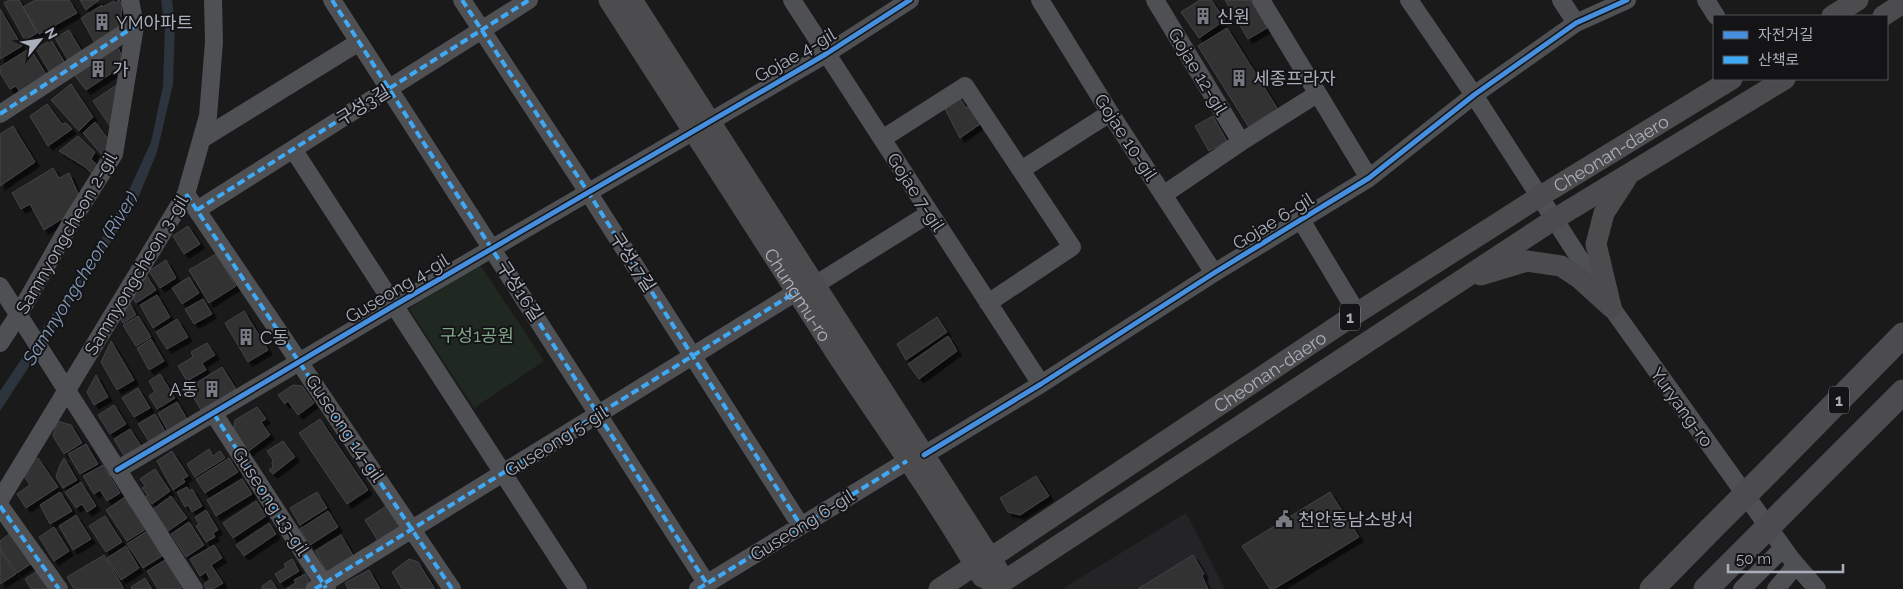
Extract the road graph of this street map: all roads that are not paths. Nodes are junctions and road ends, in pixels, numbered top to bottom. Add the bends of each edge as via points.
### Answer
1 (130, 0) edge
2 (212, 0) edge
3 (332, 0) edge
4 (462, 0) edge
5 (529, 0) edge
6 (609, 0) edge
7 (632, 0) edge
8 (792, 0) edge
9 (910, 0) edge
10 (1040, 0) edge
11 (1155, 0) edge
12 (1261, 0) edge
13 (1408, 0) edge
14 (1561, 0) edge
15 (1628, 0) edge
16 (1706, 0) edge
17 (1858, 0) edge
18 (1903, 3) edge
19 (1715, 15) edge
20 (1834, 15) edge
21 (1884, 15) edge
22 (1576, 23) junction
23 (135, 26) junction
24 (482, 30) junction
25 (359, 42) junction
26 (826, 54) junction
27 (1730, 80) edge
28 (1783, 80) edge
29 (389, 88) junction
30 (1317, 94) junction
31 (1474, 95) junction
32 (1110, 113) junction
33 (0, 114) edge
34 (701, 125) junction
35 (202, 139) junction
36 (882, 139) junction
37 (1241, 142) junction
38 (293, 149) junction
39 (1021, 170) junction
40 (1629, 174) junction
41 (1370, 178) junction
42 (588, 192) junction
43 (186, 194) junction
44 (1163, 195) junction
45 (1539, 197) junction
46 (197, 210) junction
47 (930, 213) junction
48 (1301, 220) junction
49 (1553, 220) junction
50 (492, 248) junction
51 (1214, 273) junction
52 (1458, 282) junction
53 (0, 286) edge
54 (806, 289) junction
55 (988, 303) junction
56 (395, 305) junction
57 (1611, 307) junction
58 (1357, 313) junction
59 (20, 316) junction
60 (1903, 335) edge
61 (0, 343) edge
62 (694, 356) junction
63 (301, 362) junction
64 (1041, 384) junction
65 (66, 390) junction
66 (1903, 392) edge
67 (214, 414) junction
68 (599, 415) junction
69 (915, 458) junction
70 (117, 470) junction
71 (503, 474) junction
72 (0, 500) edge
73 (0, 506) edge
74 (801, 526) junction
75 (413, 530) junction
76 (1783, 548) junction
77 (982, 561) junction
78 (1796, 565) junction
79 (702, 586) edge
80 (995, 586) edge
81 (322, 587) edge
82 (59, 589) edge
83 (194, 589) edge
84 (452, 589) edge
85 (578, 589) edge
86 (939, 589) edge
87 (1652, 589) edge
88 (1706, 589) edge
89 (1742, 589) edge
90 (1776, 589) edge
91 (1817, 589) edge

1 - 23 street, Samnyongcheon 2-gil
2 - 35 street, Samnyongcheon 3-gil via 214,42 208,116
3 - 25 street, 구성16길
4 - 24 street, 구성17길
5 - 24 street, 구성3길
6 - 34 main road, Chungmu-ro
7 - 34 main road, Chungmu-ro
8 - 26 street, Gojae 7-gil
9 - 26 street, Gojae 4-gil
10 - 32 street, Gojae 10-gil
11 - 37 street, Gojae 12-gil
12 - 30 street
13 - 31 street, Yuryang-ro
14 - 22 street
15 - 22 street, Gojae 6-gil
16 - 19 street
17 - 20 main road
18 - 21 main road
22 - 31 street, Gojae 6-gil
23 - 33 street
23 - 59 street, Samnyongcheon 2-gil via 114,154 73,219
24 - 29 street, 구성3길
24 - 42 street, 구성17길
25 - 29 street, 구성16길
25 - 35 street
26 - 34 street, Gojae 4-gil
26 - 36 street, Gojae 7-gil
27 - 45 main road, Cheonan-daero / 1
28 - 40 main road, Cheonan-daero / 1
29 - 38 street, 구성3길
29 - 50 street, 구성16길
30 - 37 street
30 - 41 street
31 - 41 street, Gojae 6-gil
31 - 45 street, Yuryang-ro
32 - 39 street
32 - 44 street, Gojae 10-gil
34 - 42 street, Guseong 4-gil
34 - 54 main road, Chungmu-ro
35 - 43 street, Samnyongcheon 3-gil
36 - 39 street via 965,86
36 - 47 street, Gojae 7-gil
37 - 44 street
38 - 46 street, 구성3길
38 - 56 street
39 - 55 street via 1072,247
40 - 49 main road, Cheonan-daero / 1
40 - 57 main road via 1604,213 1596,244
41 - 48 street, Gojae 6-gil
42 - 50 street, Guseong 4-gil
42 - 62 street, 구성17길
43 - 46 street, Guseong 14-gil
43 - 65 street, Samnyongcheon 3-gil
44 - 51 street, Gojae 10-gil
45 - 49 street, Yuryang-ro
45 - 58 main road, Cheonan-daero / 1
46 - 63 street, Guseong 14-gil
47 - 54 street, Chungmu-ro
47 - 55 street, Gojae 7-gil
48 - 51 street, Gojae 6-gil
48 - 58 street
49 - 52 main road, Cheonan-daero / 1
49 - 57 street, Yuryang-ro
50 - 56 street, Guseong 4-gil
50 - 68 street, 구성16길
51 - 64 street, Gojae 6-gil
52 - 57 main road via 1526,261 1561,266
52 - 80 main road, Cheonan-daero / 1
53 - 59 street
54 - 62 street, Guseong 5-gil
54 - 69 main road, Chungmu-ro
55 - 64 street, Gojae 7-gil
56 - 63 street, Guseong 4-gil
56 - 71 street
57 - 76 street, Yuryang-ro
58 - 77 main road, Cheonan-daero / 1
59 - 61 street, Samnyongcheon 2-gil
59 - 65 street
60 - 87 highway, 1, bridge
62 - 68 street, Guseong 5-gil
62 - 74 street, 구성17길
63 - 67 street, Guseong 4-gil
63 - 75 street, Guseong 14-gil
64 - 69 street, Gojae 6-gil
65 - 70 street
65 - 72 street, Samnyongcheon 3-gil
66 - 88 highway, 1, bridge
67 - 70 street, Guseong 4-gil
67 - 81 street, Guseong 13-gil
68 - 71 street, Guseong 5-gil
68 - 79 street, 구성16길
69 - 74 street, Guseong 6-gil
69 - 77 main road, Chungmu-ro
70 - 83 street
71 - 75 street, Guseong 5-gil
71 - 85 street
73 - 82 street
74 - 79 street, Guseong 6-gil
75 - 81 street, Guseong 5-gil
75 - 84 street, Guseong 14-gil
76 - 78 street, Yuryang-ro
76 - 89 street
77 - 80 main road, Chungmu-ro
77 - 86 main road, Cheonan-daero / 1
78 - 90 street
78 - 91 street, Yuryang-ro

